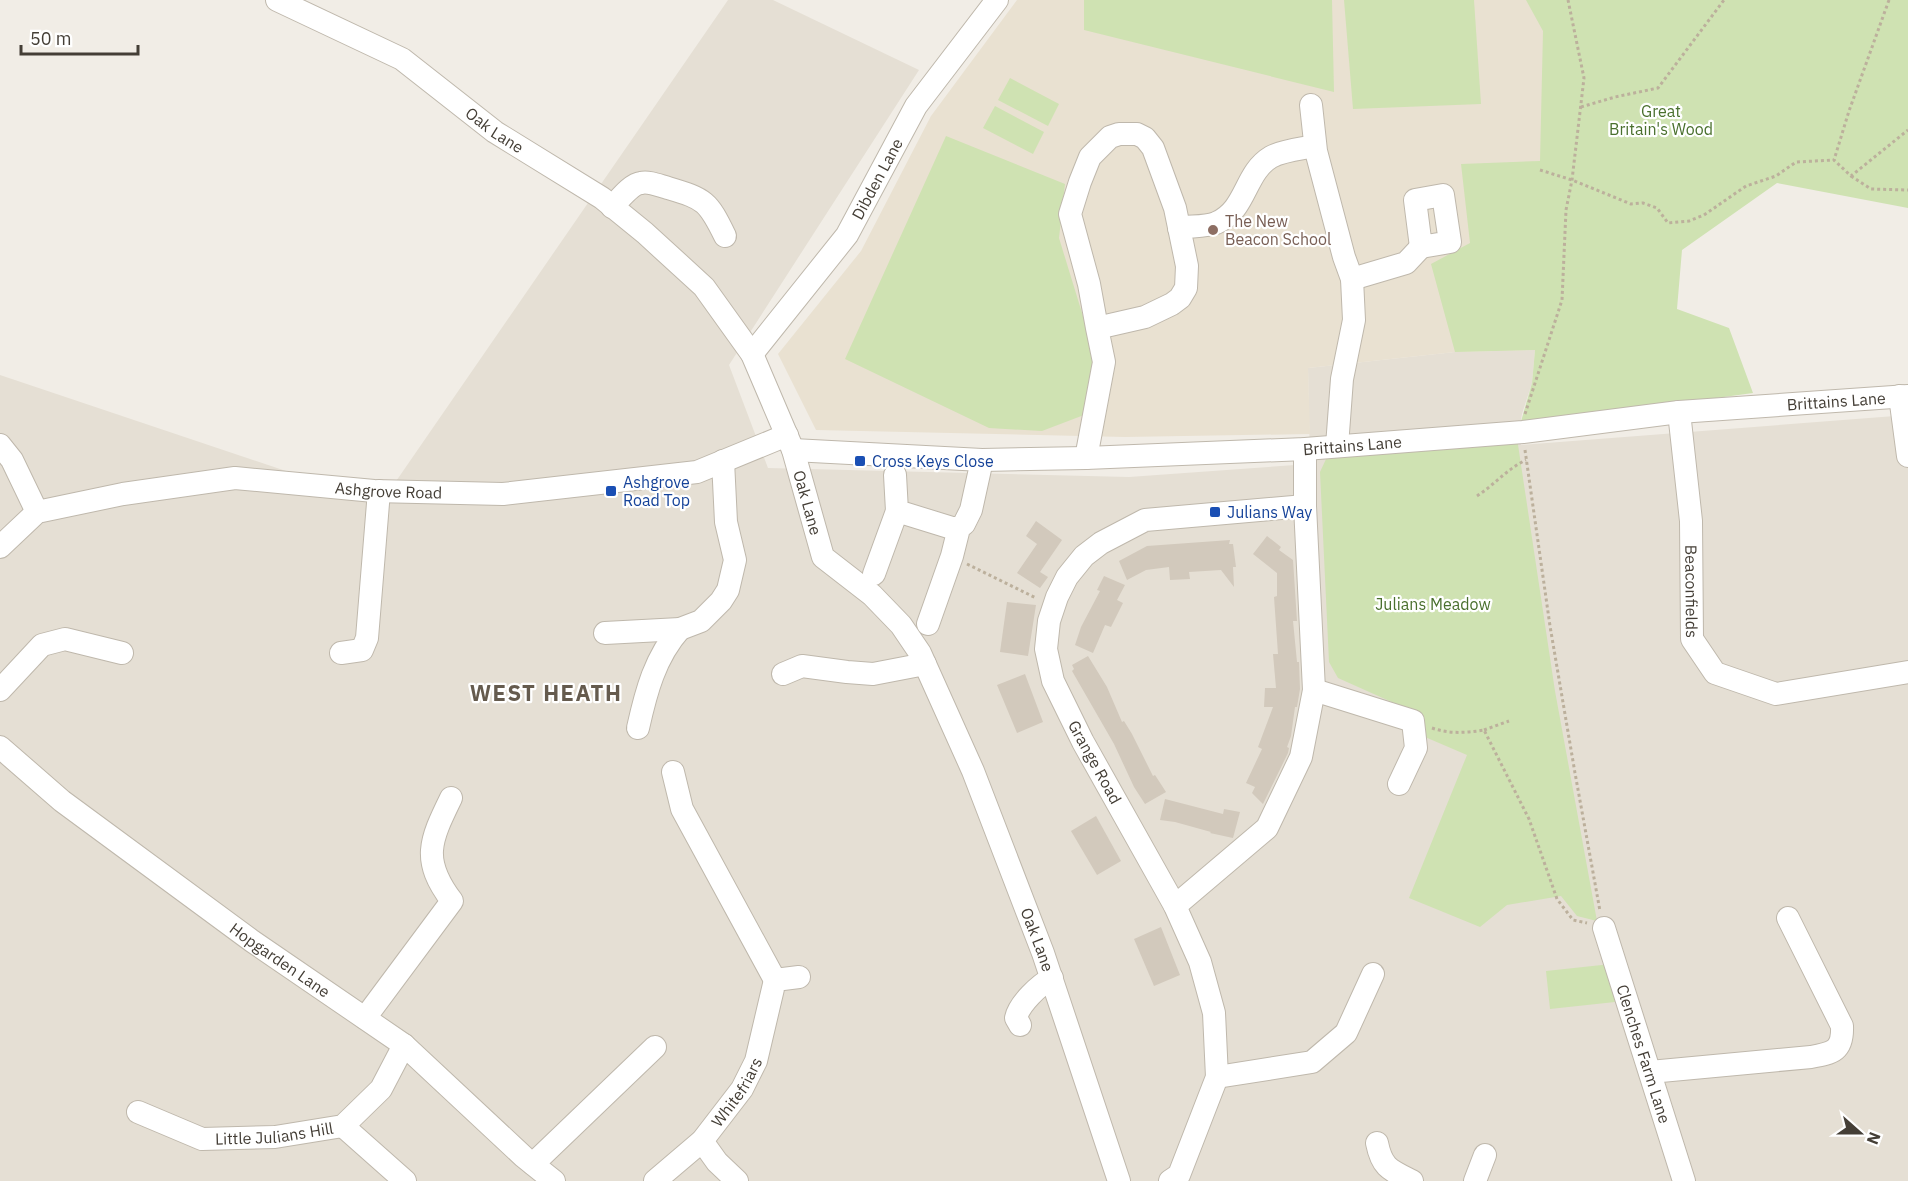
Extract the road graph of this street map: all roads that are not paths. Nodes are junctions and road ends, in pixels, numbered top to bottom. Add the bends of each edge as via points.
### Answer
1 (278, 0) edge
2 (997, 0) edge
3 (1311, 105) dead end
4 (1315, 146) junction
5 (612, 207) junction
6 (1179, 228) junction
7 (725, 236) dead end
8 (1421, 247) dead end
9 (1352, 279) junction
10 (1097, 328) junction
11 (752, 354) junction
12 (1904, 396) edge
13 (1679, 412) junction
14 (790, 442) junction
15 (0, 446) edge
16 (1337, 446) junction
17 (1305, 449) junction
18 (1908, 456) edge
19 (1086, 458) junction
20 (982, 460) junction
21 (723, 461) junction
22 (895, 475) dead end
23 (379, 491) junction
24 (1305, 506) junction
25 (897, 511) junction
26 (37, 512) junction
27 (959, 528) junction
28 (0, 547) edge
29 (874, 574) dead end
30 (928, 624) dead end
31 (680, 629) junction
32 (605, 633) dead end
33 (122, 653) dead end
34 (341, 653) dead end
35 (925, 664) junction
36 (1908, 672) edge
37 (783, 674) dead end
38 (0, 690) edge
39 (1314, 690) junction
40 (638, 728) dead end
41 (0, 747) edge
42 (673, 772) dead end
43 (1399, 784) dead end
44 (452, 798) dead end
45 (1175, 906) junction
46 (1788, 918) dead end
47 (1604, 928) road end
48 (1373, 974) dead end
49 (799, 977) dead end
50 (1052, 978) junction
51 (775, 980) junction
52 (365, 1018) junction
53 (1020, 1025) dead end
54 (404, 1045) junction
55 (655, 1047) dead end
56 (1650, 1072) junction
57 (1217, 1077) junction
58 (138, 1112) dead end
59 (343, 1126) junction
60 (702, 1141) junction
61 (1377, 1143) dead end
62 (1485, 1155) dead end
63 (532, 1164) junction
64 (405, 1181) edge
65 (554, 1181) edge
66 (655, 1181) edge
67 (736, 1181) edge
68 (1119, 1181) edge
69 (1170, 1181) edge
70 (1412, 1181) edge
71 (1475, 1181) edge
72 (1684, 1181) edge

1 - 5 street, Oak Lane via 402,59 495,132
2 - 11 street, Dibden Lane via 916,106 847,235
3 - 4 street
4 - 6 street via 1269,158 1226,217 1214,224
4 - 9 street
5 - 7 street via 636,185 653,184 704,201
5 - 11 street, Oak Lane via 704,287
6 - 10 street via 1187,266 1186,288 1180,298 1145,317
6 - 10 street via 1153,148 1137,134 1110,137 1090,157 1070,214
8 - 9 street via 1406,264
9 - 16 street via 1354,320 1342,380
10 - 19 street via 1104,362
11 - 14 street, Oak Lane
12 - 13 street, Brittains Lane
12 - 18 street
13 - 16 street, Brittains Lane via 1523,432
13 - 36 street, Beaconfields via 1691,521 1692,639 1715,672 1776,694
14 - 20 street, Brittains Lane
14 - 21 street, Ashgrove Road
14 - 35 street, Oak Lane via 824,557 872,595 901,626
15 - 26 street via 12,460
16 - 17 street, Brittains Lane
17 - 19 street, Brittains Lane
17 - 24 street
19 - 20 street, Brittains Lane
20 - 27 street via 971,510
21 - 23 street, Ashgrove Road via 697,472 503,494
21 - 31 street via 726,522 735,560 728,590 701,621
22 - 25 street
23 - 26 street, Ashgrove Road via 235,478 123,494
23 - 34 street via 367,638 362,650
24 - 39 street
24 - 45 street, Grange Road via 1145,520 1084,556 1067,577 1049,621 1046,649 1053,681
25 - 27 street
25 - 29 street
26 - 28 street
27 - 30 street
31 - 32 street
31 - 40 street via 656,664
33 - 38 street via 65,639 42,645
35 - 37 street via 873,674 802,666
35 - 50 street, Oak Lane via 972,771
39 - 43 street via 1413,721 1416,748
39 - 45 street via 1300,757 1267,828
41 - 52 street, Hopgarden Lane via 62,801 252,941
42 - 51 street via 682,808
44 - 52 street via 436,827 431,854 434,876 452,901
45 - 57 street, Grange Road via 1210,995
46 - 56 street via 1842,1026 1840,1044 1834,1052 1798,1059
47 - 56 street, Clenches Farm Lane
48 - 57 street via 1346,1033 1312,1062
49 - 51 street
50 - 53 street via 1018,1010 1016,1018
50 - 68 street, Oak Lane
51 - 60 street, Whitefriars via 756,1061 742,1089
52 - 54 street, Hopgarden Lane
54 - 59 street, Little Julians Hill via 381,1089
54 - 63 street, Hopgarden Lane
55 - 63 street
56 - 72 street, Clenches Farm Lane
57 - 69 street, Grange Road via 1179,1175
58 - 59 street, Little Julians Hill via 202,1139 274,1137
59 - 64 street, Little Julians Hill
60 - 66 street, Whitefriars
60 - 67 street
61 - 70 street via 1380,1160
62 - 71 street
63 - 65 street, Hopgarden Lane

